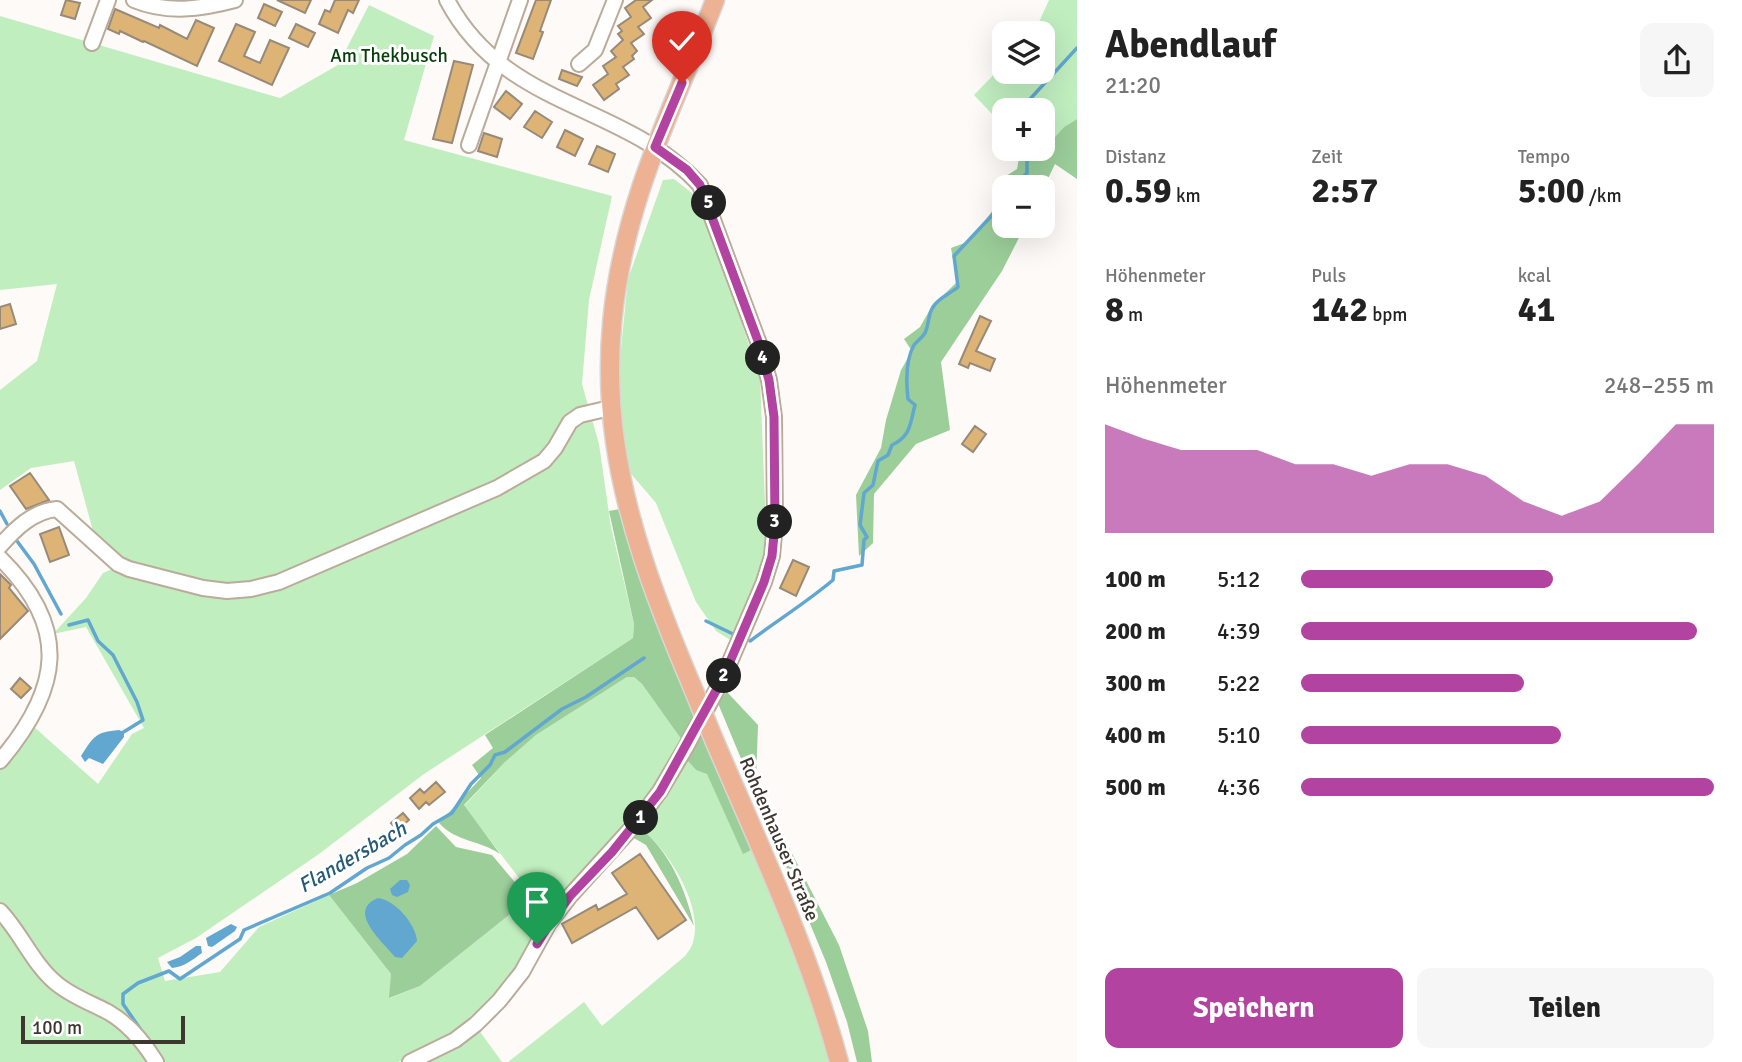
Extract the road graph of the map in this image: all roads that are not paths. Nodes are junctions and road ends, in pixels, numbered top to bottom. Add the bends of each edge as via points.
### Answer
1 (107, 0) edge
2 (134, 0) edge
3 (235, 0) edge
4 (447, 0) edge
5 (520, 0) edge
6 (615, 0) edge
7 (715, 0) edge
8 (92, 43) dead end
9 (497, 63) junction
10 (579, 64) dead end
11 (469, 145) dead end
12 (655, 147) junction
13 (610, 408) junction
14 (0, 546) edge
15 (0, 558) edge
16 (0, 761) edge
17 (0, 911) edge
18 (156, 1062) edge
19 (410, 1062) edge
20 (839, 1062) edge

1 - 8 street
2 - 3 street via 176,9
4 - 9 street via 466,33
5 - 9 street
6 - 10 street via 595,50
7 - 12 main road, Rohdenhauser Straße
9 - 11 street
9 - 12 street via 541,91
12 - 13 main road, Rohdenhauser Straße via 616,288
12 - 19 street via 700,185 758,341 774,417 772,556 723,678 660,792 570,896 499,1001 455,1040
13 - 14 street via 570,422 544,460 496,488 319,567 251,589 203,588 129,569 57,509 28,519
13 - 20 main road, Rohdenhauser Straße, bridge via 633,530 670,635 803,950
15 - 16 street via 28,587 39,609 46,628 49,668 30,723
17 - 18 street via 56,983 128,1025

